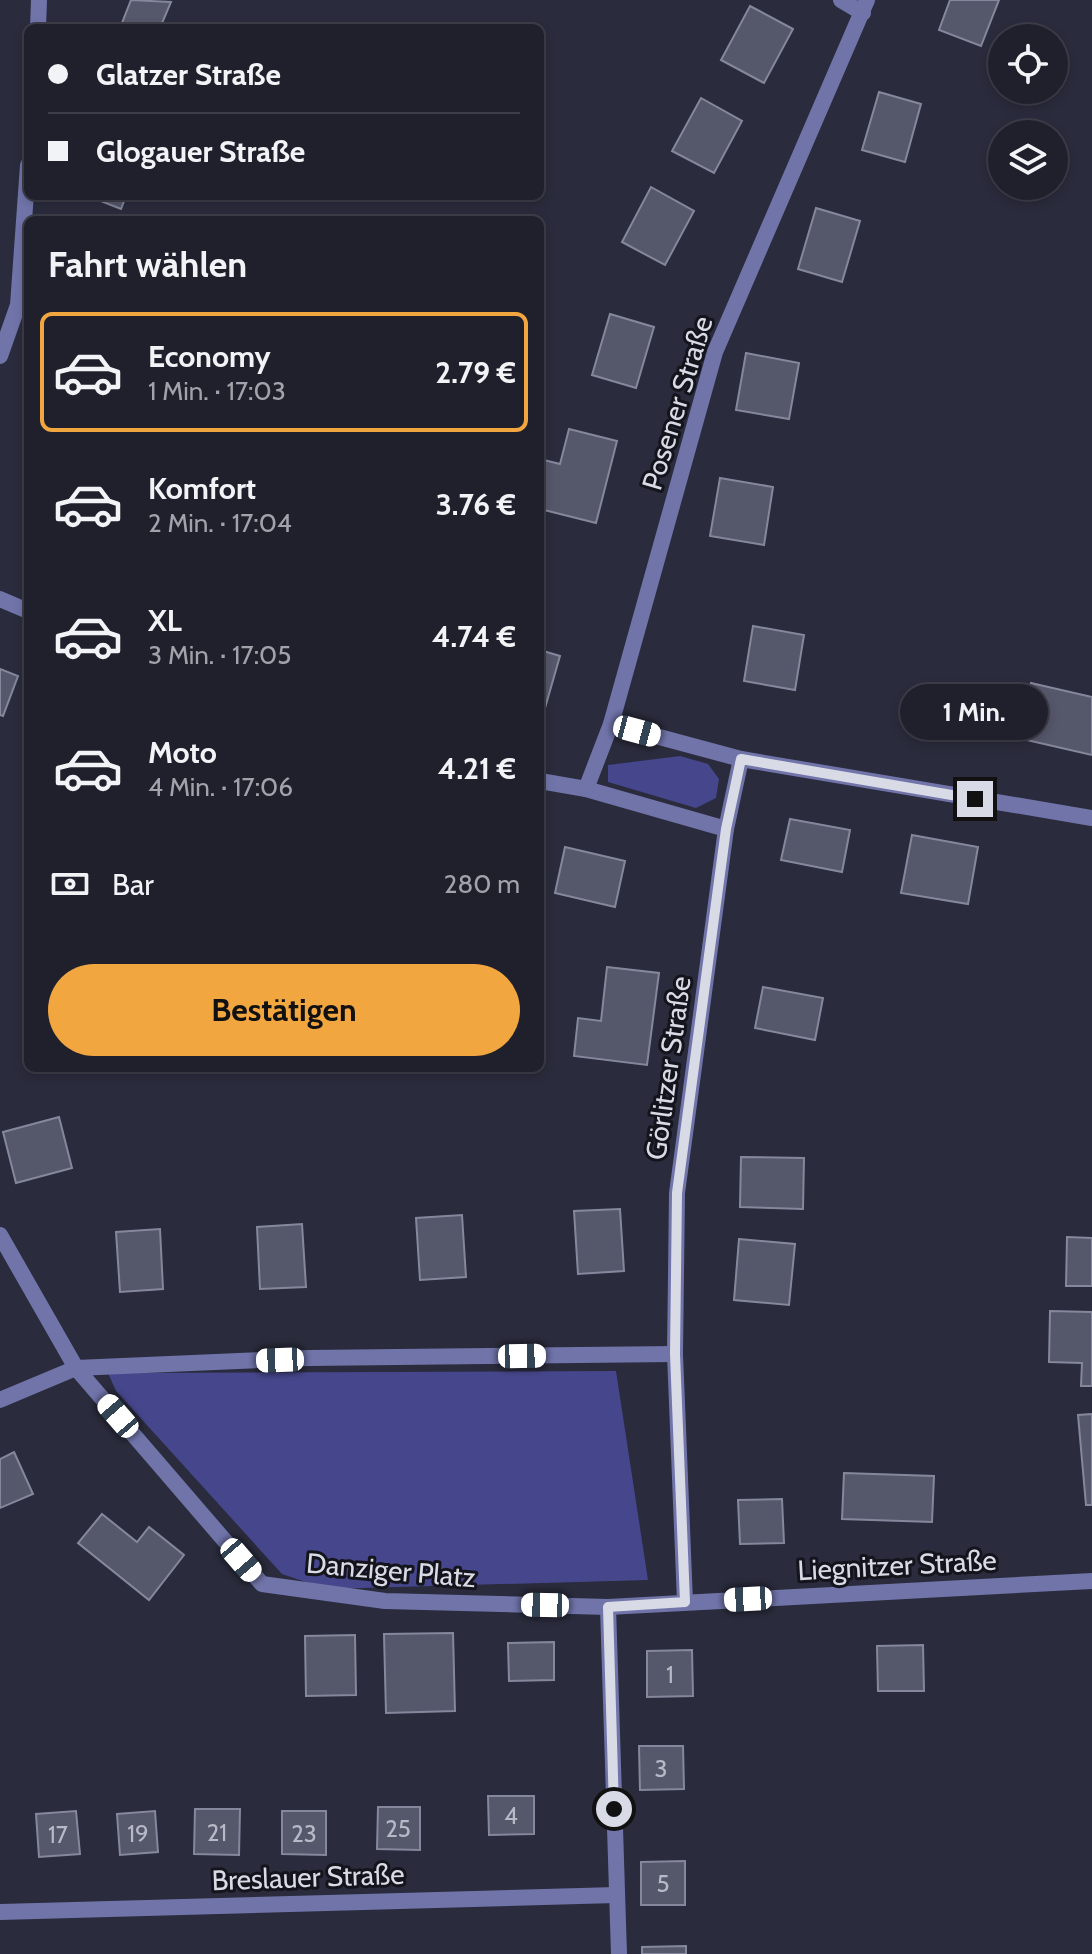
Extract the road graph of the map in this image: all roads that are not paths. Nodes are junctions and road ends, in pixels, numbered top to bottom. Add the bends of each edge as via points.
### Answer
1 (39, 0) edge
2 (841, 0) edge
3 (865, 7) edge
4 (38, 24) edge
5 (24, 221) edge
6 (0, 356) edge
7 (0, 599) edge
8 (24, 609) edge
9 (611, 724) junction
10 (741, 759) junction
11 (544, 782) edge
12 (586, 789) junction
13 (1092, 818) edge
14 (726, 829) junction
15 (0, 1235) edge
16 (675, 1354) junction
17 (76, 1368) junction
18 (0, 1400) edge
19 (1092, 1581) edge
20 (685, 1602) junction
21 (608, 1607) junction
22 (616, 1895) junction
23 (0, 1912) edge
24 (619, 1954) edge

1 - 4 street
2 - 3 street
3 - 9 street, Posener Straße via 715,352
5 - 6 street via 18,305
7 - 8 street
9 - 10 street
9 - 12 street, Posener Straße
10 - 13 street
10 - 14 street, Görlitzer Straße
11 - 12 street
12 - 14 street
14 - 16 street, Görlitzer Straße via 677,1193
15 - 17 street, Danziger Platz
16 - 17 street via 309,1358
16 - 20 street, Görlitzer Straße
17 - 18 street
17 - 21 street, Danziger Platz via 262,1584 385,1601
19 - 20 street, Liegnitzer Straße
20 - 21 street, Liegnitzer Straße
21 - 22 street
22 - 23 street, Breslauer Straße
22 - 24 street

